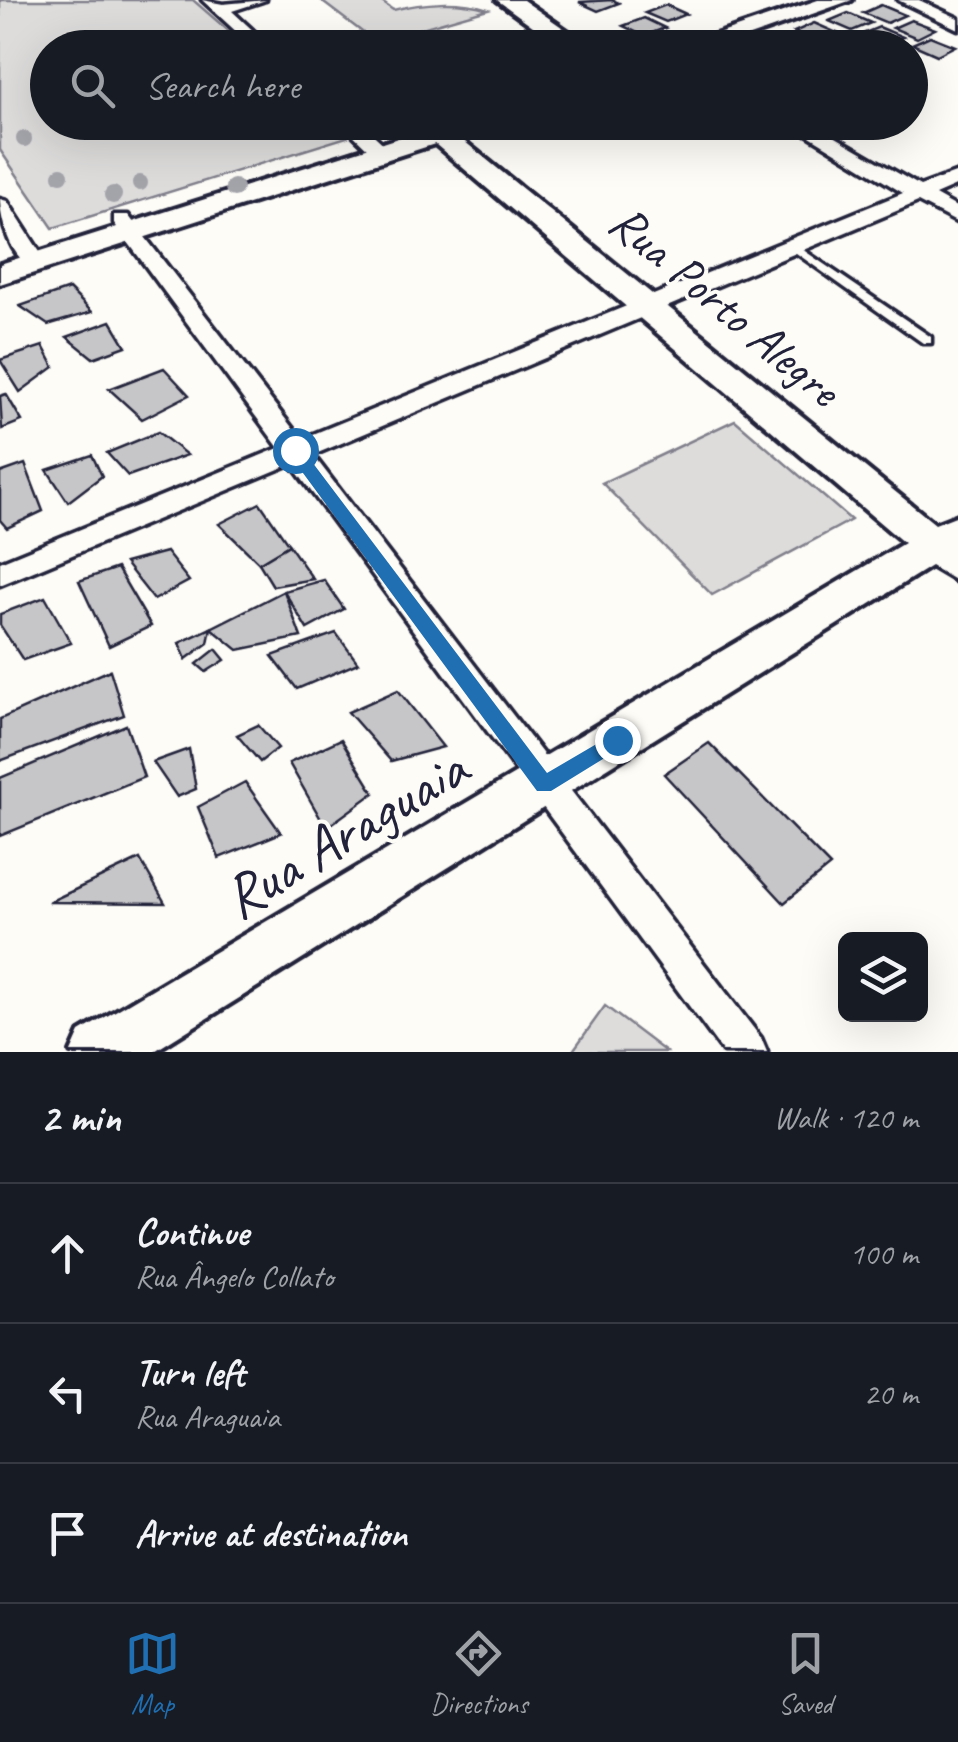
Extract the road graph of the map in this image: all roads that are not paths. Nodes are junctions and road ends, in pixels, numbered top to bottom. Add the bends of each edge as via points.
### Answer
1 (258, 0) edge
2 (508, 0) edge
3 (841, 0) edge
4 (906, 0) edge
5 (216, 5) edge
6 (958, 24) edge
7 (244, 30) edge
8 (553, 30) edge
9 (746, 30) edge
10 (365, 140) edge
11 (447, 140) edge
12 (827, 140) edge
13 (958, 178) edge
14 (920, 194) junction
15 (0, 205) edge
16 (958, 217) edge
17 (126, 226) junction
18 (793, 246) junction
19 (21, 255) edge
20 (0, 274) edge
21 (647, 306) junction
22 (927, 340) dead end
23 (295, 450) junction
24 (950, 547) edge
25 (0, 574) edge
26 (544, 785) junction
27 (100, 1052) edge
28 (747, 1052) edge

1 - 5 street
2 - 8 street
3 - 9 street
4 - 6 street
5 - 7 street
10 - 17 street via 264,182
11 - 21 street, Rua Porto Alegre
12 - 14 street
13 - 14 street
14 - 16 street
14 - 18 street
15 - 19 street
17 - 19 street
17 - 23 street
18 - 21 street
18 - 22 lane
19 - 20 street
21 - 23 street
21 - 24 street, Rua Porto Alegre
23 - 25 street
23 - 26 street
24 - 26 street, Rua Araguaia
26 - 27 street, Rua Araguaia
26 - 28 street

